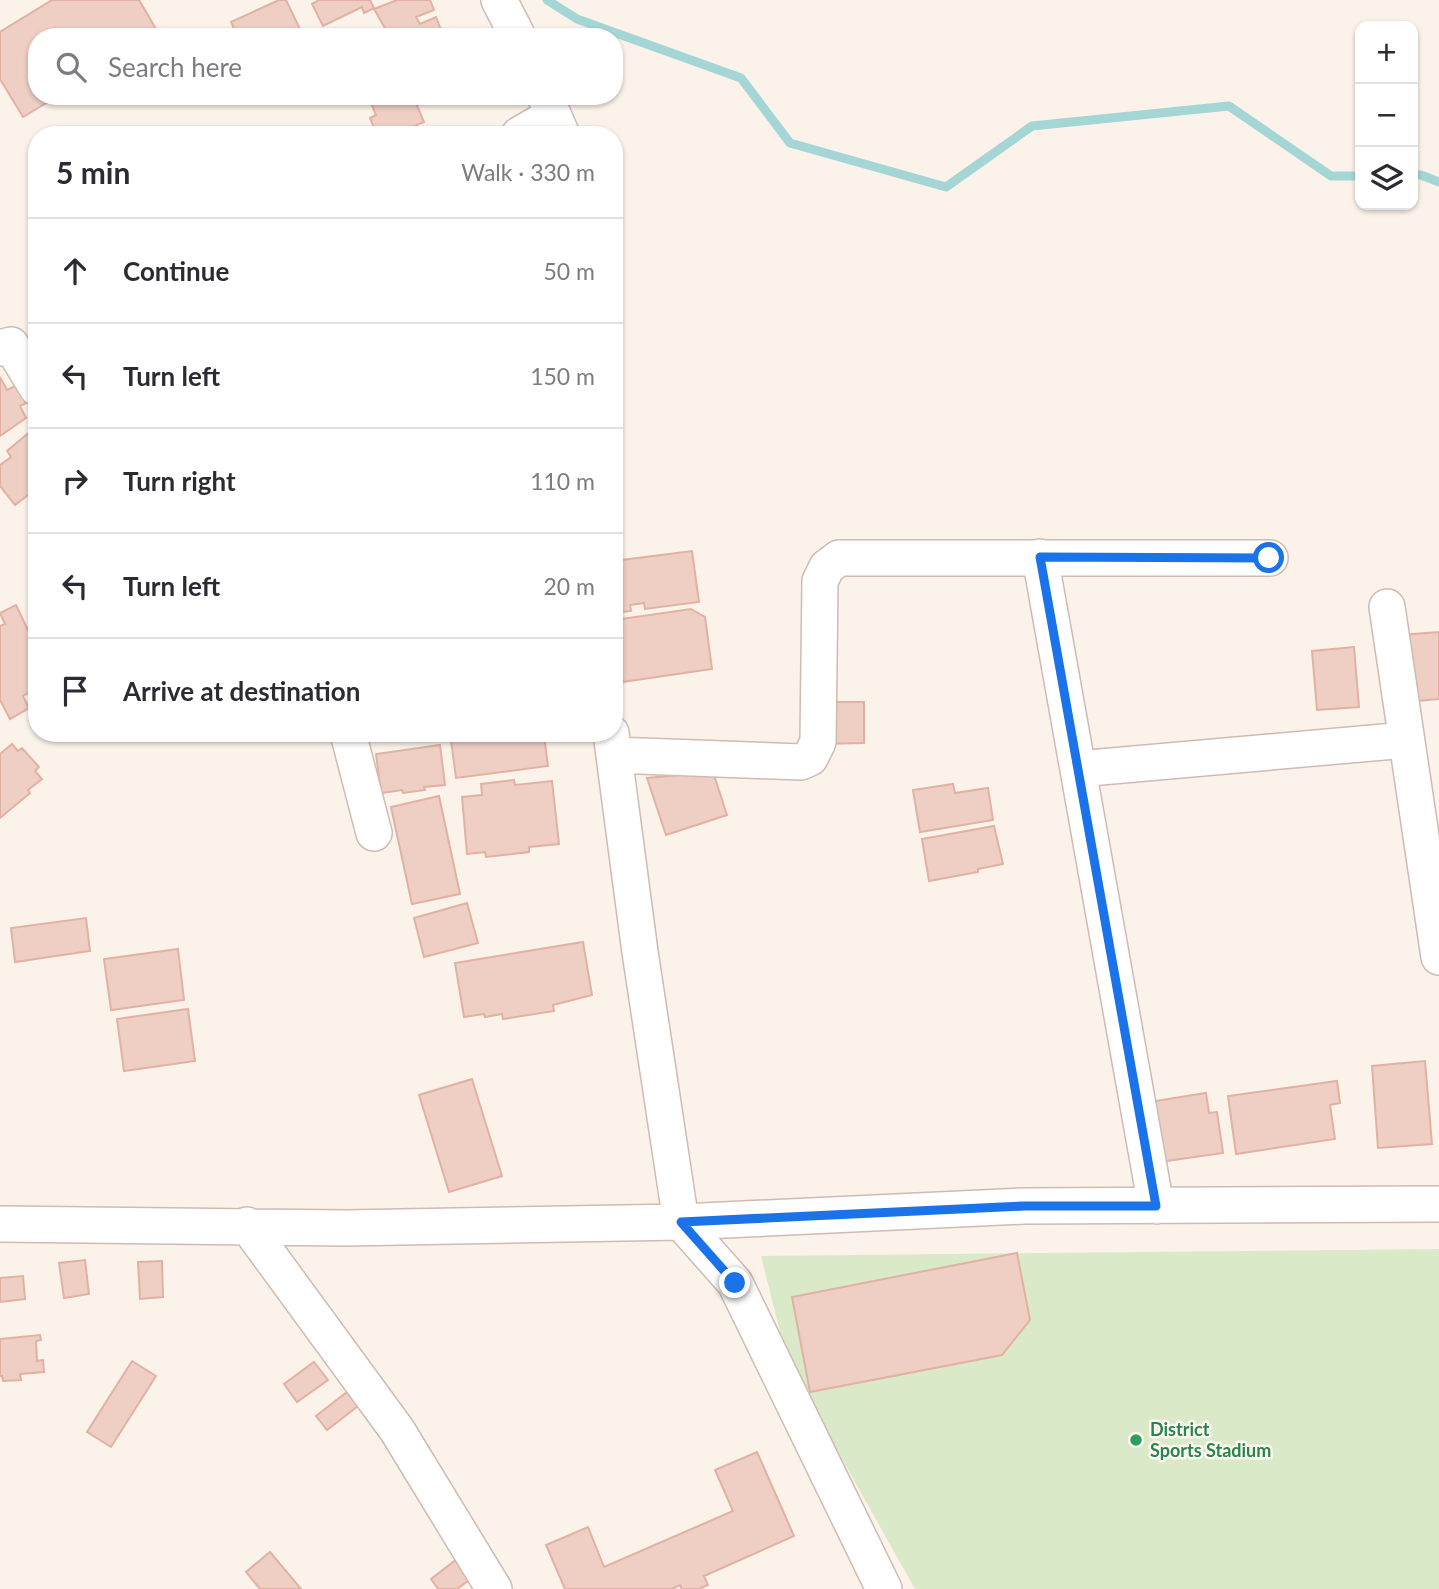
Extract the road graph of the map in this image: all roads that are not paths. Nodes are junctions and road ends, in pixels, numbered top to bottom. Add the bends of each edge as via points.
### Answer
1 (499, 0) edge
2 (513, 28) edge
3 (554, 115) edge
4 (535, 126) edge
5 (0, 348) edge
6 (28, 372) edge
7 (1040, 557) junction
8 (1269, 558) dead end
9 (1387, 607) dead end
10 (1406, 740) junction
11 (350, 742) edge
12 (612, 744) edge
13 (1078, 769) junction
14 (373, 833) dead end
15 (1439, 957) edge
16 (1439, 1204) edge
17 (1156, 1206) junction
18 (681, 1222) junction
19 (0, 1224) edge
20 (247, 1225) junction
21 (494, 1589) edge
22 (884, 1589) edge

1 - 2 street
3 - 4 street
5 - 6 street via 11,345
7 - 8 street
7 - 12 street via 851,556 827,567 820,581 818,742 810,758 801,762
7 - 13 street
9 - 10 street
10 - 13 street
10 - 15 street
11 - 14 street
12 - 18 street
13 - 17 street
16 - 17 street
17 - 18 street via 1024,1206
18 - 20 street via 346,1228
18 - 22 street via 735,1283
19 - 20 street
20 - 21 street via 397,1430

